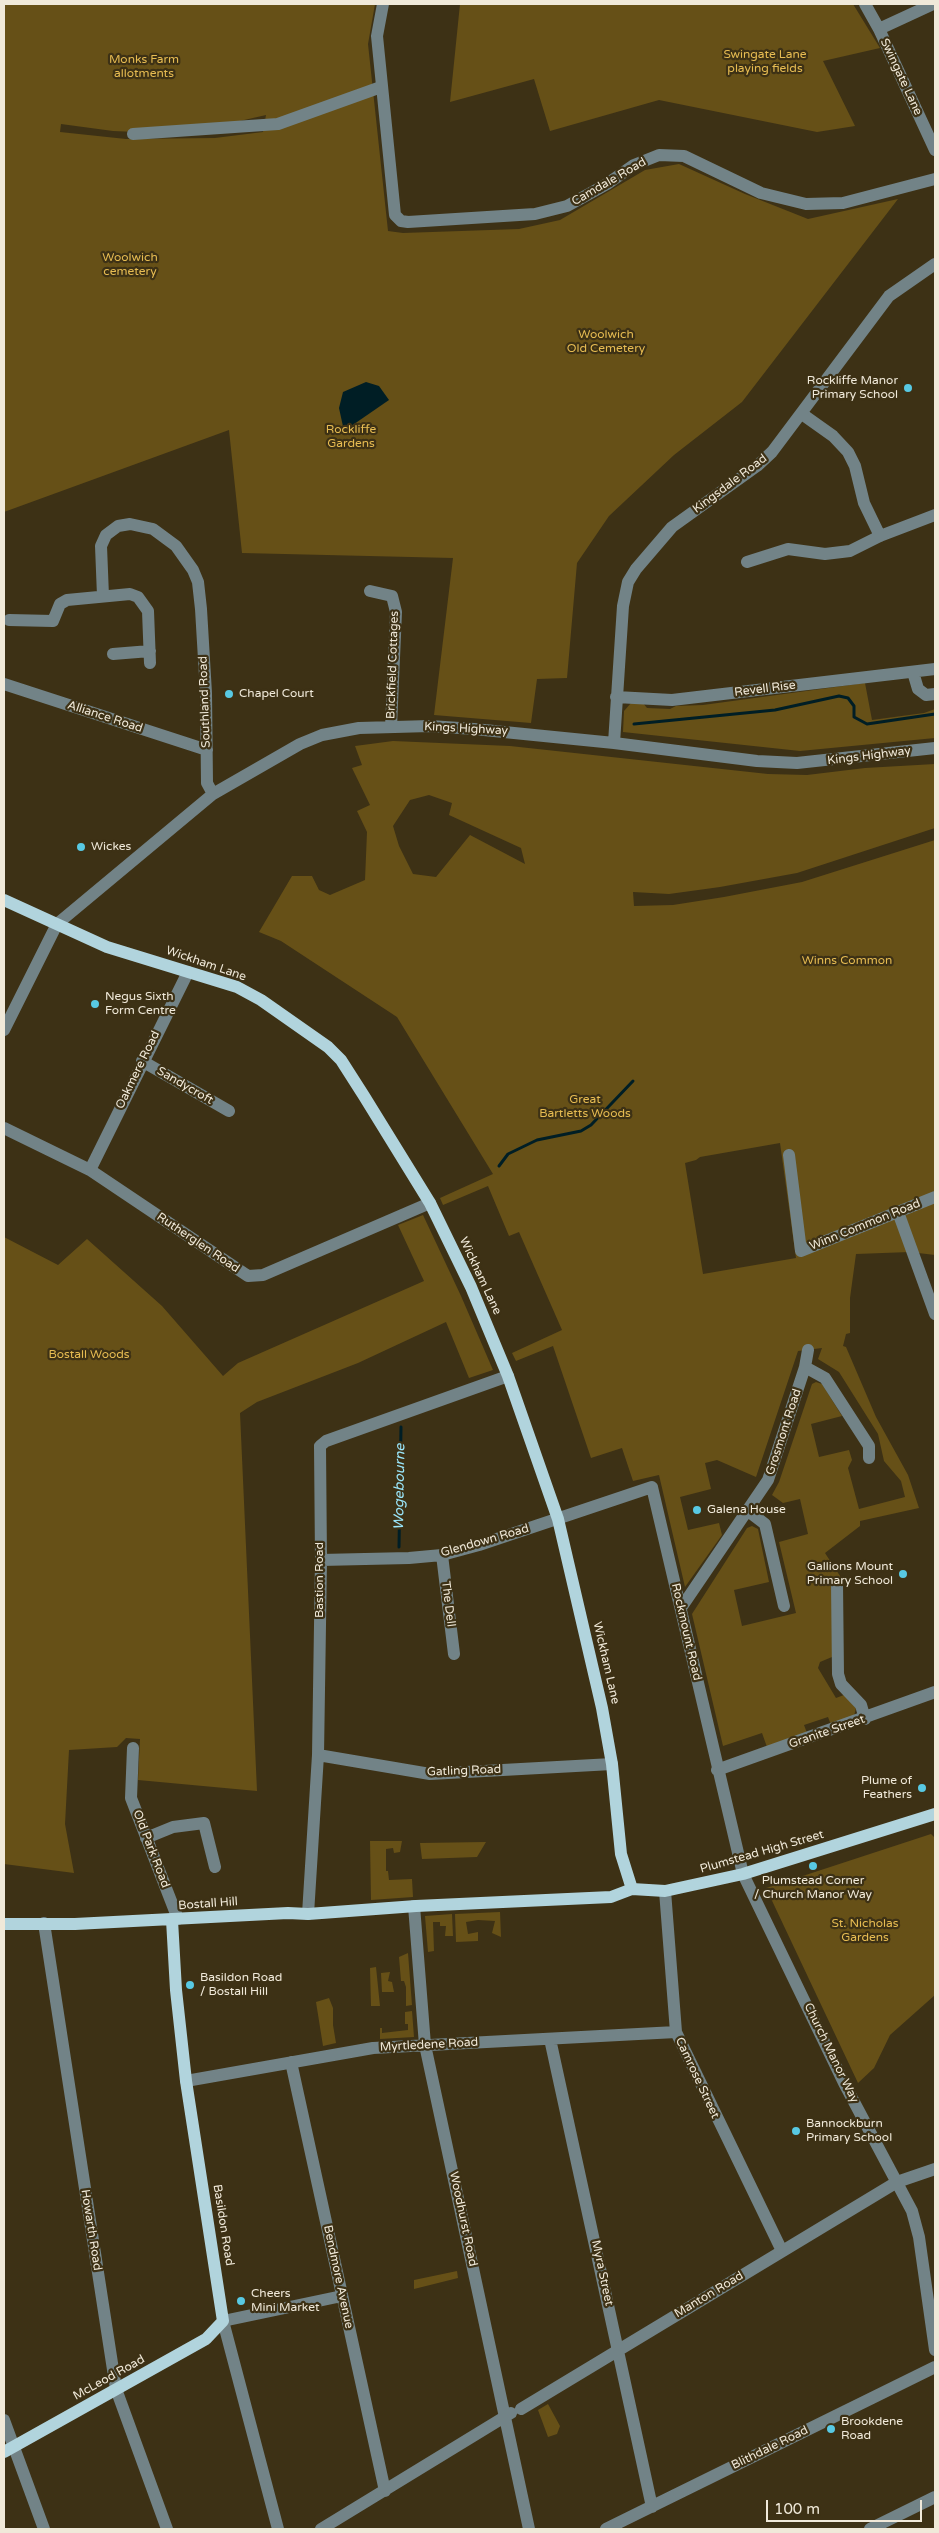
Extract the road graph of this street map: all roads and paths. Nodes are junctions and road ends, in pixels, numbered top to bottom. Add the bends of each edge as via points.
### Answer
1 (383, 4) edge
2 (865, 4) edge
3 (933, 4) edge
4 (879, 29) junction
5 (381, 87) junction
6 (133, 134) dead end
7 (934, 144) edge
8 (935, 179) edge
9 (935, 264) edge
10 (802, 414) junction
11 (935, 515) edge
12 (880, 536) junction
13 (747, 562) dead end
14 (370, 591) dead end
15 (103, 596) junction
16 (9, 620) dead end
17 (113, 654) dead end
18 (935, 669) edge
19 (914, 672) junction
20 (4, 684) edge
21 (935, 694) edge
22 (616, 697) junction
23 (391, 727) junction
24 (614, 743) junction
25 (935, 748) edge
26 (207, 750) junction
27 (213, 794) junction
28 (4, 900) edge
29 (57, 924) junction
30 (188, 972) junction
31 (4, 1030) edge
32 (142, 1061) junction
33 (229, 1111) dead end
34 (4, 1128) edge
35 (789, 1155) dead end
36 (90, 1170) junction
37 (935, 1197) edge
38 (430, 1203) junction
39 (898, 1212) junction
40 (935, 1314) edge
41 (808, 1350) dead end
42 (805, 1367) junction
43 (508, 1376) junction
44 (869, 1458) dead end
45 (748, 1511) junction
46 (558, 1519) junction
47 (442, 1555) junction
48 (321, 1560) junction
49 (837, 1584) dead end
50 (784, 1606) dead end
51 (681, 1608) junction
52 (454, 1654) dead end
53 (935, 1692) edge
54 (865, 1719) junction
55 (133, 1748) dead end
56 (318, 1755) junction
57 (612, 1764) junction
58 (718, 1770) junction
59 (935, 1814) edge
60 (146, 1838) junction
61 (215, 1867) dead end
62 (743, 1874) junction
63 (632, 1889) junction
64 (665, 1891) junction
65 (414, 1906) junction
66 (308, 1914) junction
67 (175, 1920) junction
68 (4, 1924) edge
69 (44, 1924) junction
70 (676, 2032) junction
71 (550, 2039) junction
72 (425, 2045) junction
73 (291, 2062) junction
74 (186, 2081) junction
75 (935, 2169) edge
76 (897, 2182) junction
77 (782, 2251) junction
78 (342, 2296) junction
79 (222, 2321) junction
80 (618, 2349) junction
81 (935, 2350) edge
82 (935, 2368) edge
83 (116, 2389) junction
84 (505, 2417) junction
85 (4, 2420) edge
86 (8, 2450) edge
87 (385, 2491) junction
88 (935, 2497) edge
89 (652, 2506) junction
90 (44, 2529) edge
91 (167, 2529) edge
92 (278, 2529) edge
93 (321, 2529) edge
94 (530, 2529) edge
95 (606, 2529) edge
96 (870, 2529) edge

1 - 5 street, Camdale Road via 377,36
2 - 4 street, Swingate Lane
3 - 4 street
4 - 7 street, Swingate Lane
5 - 6 street via 278,124
5 - 8 street, Camdale Road via 395,215 401,221 530,216 567,206 634,165 659,155 684,156 761,193 806,204 843,203
9 - 10 street, Kingsdale Road via 889,296
10 - 12 street via 833,436 848,452 864,503
10 - 22 street, Kingsdale Road via 757,466 672,527 628,582
11 - 12 street
12 - 13 street via 850,551 825,554 788,549
14 - 23 street, Brickfield Cottages via 392,596 396,612
15 - 16 street via 67,600 60,604 53,621
15 - 17 street via 130,594 145,603 148,611 150,657
15 - 26 street, Southland Road via 101,546 106,535 118,526 142,524 162,534 186,558 198,582
18 - 19 street, Revell Rise
19 - 21 street via 918,689 926,695
19 - 22 street, Revell Rise via 672,700
20 - 26 street, Alliance Road
22 - 24 street, Kingsdale Road
23 - 24 street, Kings Highway via 474,729
23 - 27 street, Kings Highway via 342,730 322,735 300,744
24 - 25 street, Kings Highway via 797,763
26 - 27 street, Southland Road via 207,783
27 - 29 street, Kings Highway
28 - 29 main road, Wickham Lane
29 - 30 main road, Wickham Lane via 107,947
29 - 31 street
30 - 32 street, Oakmere Road
30 - 38 main road, Wickham Lane via 237,987 328,1047 341,1060
32 - 33 street, Sandycroft
32 - 36 street, Oakmere Road
34 - 36 street, Rutherglen Road
35 - 39 street, Winn Common Road via 801,1251
36 - 38 street, Rutherglen Road via 244,1274 254,1277
37 - 39 street, Winn Common Road
38 - 43 main road, Wickham Lane via 471,1287
39 - 40 street
41 - 42 street, Grosmont Road
42 - 44 street via 825,1378 869,1446
42 - 45 street, Grosmont Road via 768,1480
43 - 46 main road, Wickham Lane
43 - 48 street, Bastion Road via 326,1441 320,1446
45 - 50 street via 764,1524
45 - 51 street, Grosmont Road
46 - 47 street, Glendown Road
46 - 51 street, Rockmount Road via 652,1487
46 - 57 main road, Wickham Lane
47 - 48 street, Glendown Road
47 - 52 street, The Dell
48 - 56 street, Bastion Road
49 - 54 street via 838,1674 841,1684 861,1705
51 - 58 street, Rockmount Road
53 - 54 street, Granite Street
54 - 58 street, Granite Street
55 - 60 street, Old Park Road via 131,1798
56 - 57 street, Gatling Road via 430,1774
56 - 66 street, Bastion Road
57 - 63 main road, Wickham Lane via 621,1854
58 - 62 street, Rockmount Road
59 - 62 main road, Plumstead High Street
60 - 61 street via 173,1827 204,1823
60 - 67 street, Old Park Road
62 - 64 main road, Plumstead High Street
62 - 76 street, Church Manor Way via 844,2083
63 - 64 main road, Plumstead High Street
63 - 65 main road, Plumstead High Street via 611,1897
64 - 70 street, Camrose Street
65 - 66 main road, Bostall Hill
65 - 72 street, Woodhurst Road
66 - 67 main road, Bostall Hill
67 - 69 main road, Bostall Hill
67 - 74 main road, Basildon Road via 176,1990
68 - 69 main road, Bostall Hill
69 - 83 street, Howarth Road
70 - 71 street, Myrtledene Road
70 - 77 street, Camrose Street
71 - 72 street, Myrtledene Road
71 - 80 street, Myra Street
72 - 73 street, Myrtledene Road via 357,2050
72 - 84 street, Woodhurst Road
73 - 74 street, Myrtledene Road
73 - 78 street, Bendmore Avenue
74 - 79 main road, Basildon Road
75 - 76 street, Manton Road
76 - 77 street, Manton Road
76 - 81 street, Church Manor Way via 916,2225
77 - 80 street, Manton Road
78 - 79 street
78 - 87 street, Bendmore Avenue
79 - 83 main road, McLeod Road via 206,2339
79 - 92 street, Basildon Road
80 - 84 street, Manton Road
80 - 89 street, Myra Street
82 - 89 street, Blithdale Road
83 - 86 main road, McLeod Road
83 - 91 street, Howarth Road
84 - 87 street, Manton Road
84 - 94 street, Woodhurst Road
85 - 86 street
86 - 90 street
87 - 93 street, Manton Road
88 - 96 street
89 - 95 street, Blithdale Road

